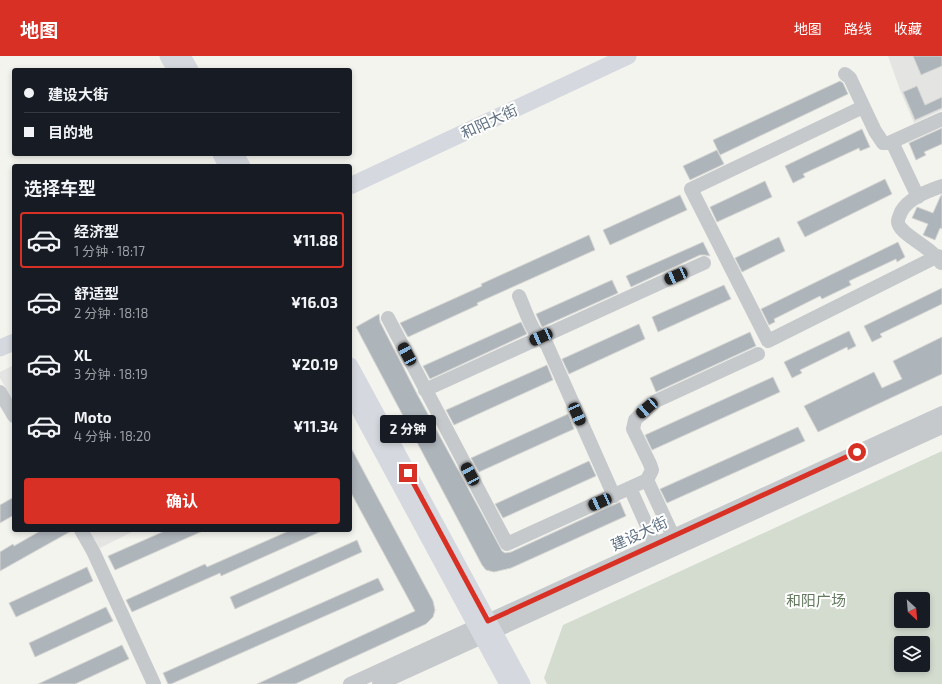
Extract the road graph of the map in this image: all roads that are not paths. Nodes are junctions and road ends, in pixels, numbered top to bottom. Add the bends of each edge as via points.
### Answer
1 (168, 56) edge
2 (182, 56) edge
3 (610, 56) edge
4 (628, 56) edge
5 (175, 68) edge
6 (189, 68) edge
7 (845, 74) dead end
8 (863, 107) junction
9 (942, 119) edge
10 (892, 142) junction
11 (352, 177) edge
12 (352, 185) edge
13 (942, 186) edge
14 (918, 197) junction
15 (940, 260) edge
16 (704, 263) dead end
17 (519, 296) dead end
18 (388, 318) dead end
19 (12, 334) edge
20 (541, 337) junction
21 (0, 339) edge
22 (12, 343) edge
23 (0, 348) edge
24 (758, 354) dead end
25 (352, 370) edge
26 (426, 390) junction
27 (0, 392) edge
28 (352, 396) edge
29 (12, 413) edge
30 (942, 414) edge
31 (942, 427) edge
32 (647, 480) junction
33 (630, 488) junction
34 (614, 496) junction
35 (82, 532) edge
36 (673, 536) junction
37 (655, 544) junction
38 (485, 629) junction
39 (154, 684) edge
40 (350, 684) edge
41 (379, 684) edge
42 (508, 684) edge
43 (522, 684) edge

1 - 5 main road
2 - 6 main road
3 - 11 main road, 和阳大街
4 - 12 main road, 和阳大街
7 - 8 street via 850,78
8 - 10 street via 883,143
8 - 15 street via 691,189 768,341
9 - 10 street
10 - 14 street
13 - 14 street
14 - 15 street via 910,200 903,209 898,224 906,234
16 - 20 street
17 - 20 street via 533,328
18 - 26 street
19 - 21 main road
20 - 26 street
20 - 34 street via 547,345
22 - 23 main road
24 - 32 street via 656,401 635,420 633,429 652,470
25 - 38 main road
26 - 34 street via 507,544
27 - 29 street
28 - 38 main road
30 - 36 street, 建设大街
31 - 38 street, 建设大街
32 - 33 street
32 - 36 street
33 - 34 street
33 - 37 street
35 - 39 street
36 - 37 street, 建设大街
37 - 38 street, 建设大街
38 - 40 street, 建设大街
38 - 41 street, 建设大街
38 - 42 main road
38 - 43 main road

